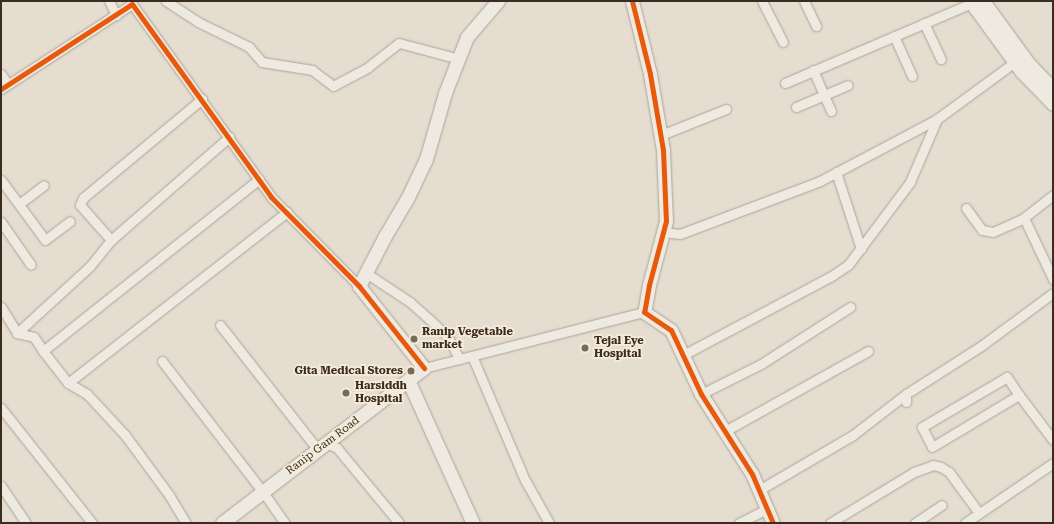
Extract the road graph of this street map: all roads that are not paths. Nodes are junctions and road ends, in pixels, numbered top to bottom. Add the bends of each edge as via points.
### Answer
1 (109, 1) edge
2 (166, 1) edge
3 (497, 1) edge
4 (632, 1) edge
5 (762, 1) edge
6 (804, 1) edge
7 (975, 2) edge
8 (134, 3) edge
9 (116, 15) junction
10 (924, 23) junction
11 (816, 26) dead end
12 (894, 36) junction
13 (783, 42) dead end
14 (459, 59) junction
15 (941, 59) dead end
16 (1015, 62) junction
17 (813, 70) junction
18 (1, 74) edge
19 (912, 76) dead end
20 (785, 82) dead end
21 (848, 85) dead end
22 (5, 86) edge
23 (1053, 89) edge
24 (824, 95) junction
25 (202, 99) junction
26 (1053, 104) edge
27 (796, 107) dead end
28 (726, 109) dead end
29 (831, 111) dead end
30 (937, 119) junction
31 (661, 134) junction
32 (229, 137) junction
33 (836, 172) junction
34 (259, 179) junction
35 (1, 180) edge
36 (44, 186) dead end
37 (1053, 195) edge
38 (19, 204) junction
39 (966, 208) dead end
40 (287, 212) junction
41 (1024, 218) junction
42 (70, 221) dead end
43 (1, 222) edge
44 (663, 232) junction
45 (111, 240) junction
46 (861, 250) junction
47 (31, 265) dead end
48 (366, 273) junction
49 (1053, 280) edge
50 (359, 286) junction
51 (1053, 293) edge
52 (1, 307) edge
53 (850, 307) dead end
54 (644, 312) junction
55 (220, 325) dead end
56 (17, 333) junction
57 (868, 350) dead end
58 (43, 351) junction
59 (683, 355) junction
60 (472, 356) junction
61 (459, 359) junction
62 (162, 361) dead end
63 (424, 368) junction
64 (408, 380) junction
65 (68, 384) junction
66 (701, 394) junction
67 (1019, 395) junction
68 (1, 408) edge
69 (725, 432) junction
70 (1053, 440) edge
71 (322, 447) junction
72 (1053, 463) edge
73 (1, 486) edge
74 (759, 490) junction
75 (263, 492) junction
76 (942, 505) dead end
77 (767, 509) junction
78 (979, 513) junction
79 (26, 523) edge
80 (92, 523) edge
81 (186, 523) edge
82 (222, 523) edge
83 (285, 523) edge
84 (399, 523) edge
85 (473, 523) edge
86 (549, 523) edge
87 (738, 523) edge
88 (773, 523) edge
89 (830, 523) edge
90 (915, 523) edge
91 (965, 523) edge

1 - 9 street
2 - 14 street via 198,22 249,47 262,62 312,70 333,86 368,67 399,43
3 - 14 street via 467,37
4 - 31 street via 650,74
5 - 13 street
6 - 11 street
7 - 10 street
7 - 16 street
7 - 23 street
8 - 9 street
8 - 25 street
9 - 22 street
10 - 12 street
10 - 15 street
12 - 17 street
12 - 19 street
14 - 48 street via 445,93 426,159 408,198
16 - 26 street
16 - 30 street
17 - 20 street
17 - 24 street
18 - 22 street
21 - 24 street
24 - 27 street
24 - 29 street
25 - 32 street
25 - 45 street via 83,198 80,205
28 - 31 street
30 - 33 street
30 - 46 street via 910,182
31 - 44 street via 666,221
32 - 34 street
32 - 45 street
33 - 44 street via 754,207 680,234
33 - 46 street
34 - 40 street
34 - 58 street
35 - 38 street
36 - 38 street
37 - 41 street
38 - 42 street via 44,240
39 - 41 street via 982,230 993,232
40 - 50 street
40 - 65 street
41 - 49 street
43 - 47 street
44 - 54 street
45 - 56 street via 90,266
46 - 59 street via 848,265 830,277
48 - 50 street
48 - 61 street via 410,302 429,319 448,337
50 - 63 street
51 - 74 street via 853,435
52 - 56 street
53 - 66 street via 761,364
54 - 59 street via 671,330
54 - 60 street
55 - 71 street
56 - 58 street via 34,337
57 - 69 street
58 - 65 street
59 - 66 street
60 - 61 street
60 - 86 street via 525,480
61 - 63 street
62 - 75 street
63 - 64 street, Ranip Gam Road
64 - 71 street, Ranip Gam Road
64 - 85 street
65 - 81 street via 87,394 125,435
66 - 69 street
67 - 67 street via 1007,377 922,427 932,447
67 - 70 street
68 - 80 street
69 - 74 street via 752,474
71 - 75 street, Ranip Gam Road
71 - 84 street via 337,448
72 - 78 street
73 - 79 street
74 - 77 street
75 - 82 street, Ranip Gam Road
75 - 83 street
76 - 90 street
77 - 87 street
77 - 88 street
78 - 89 street via 949,472 933,465 914,472
78 - 91 street

